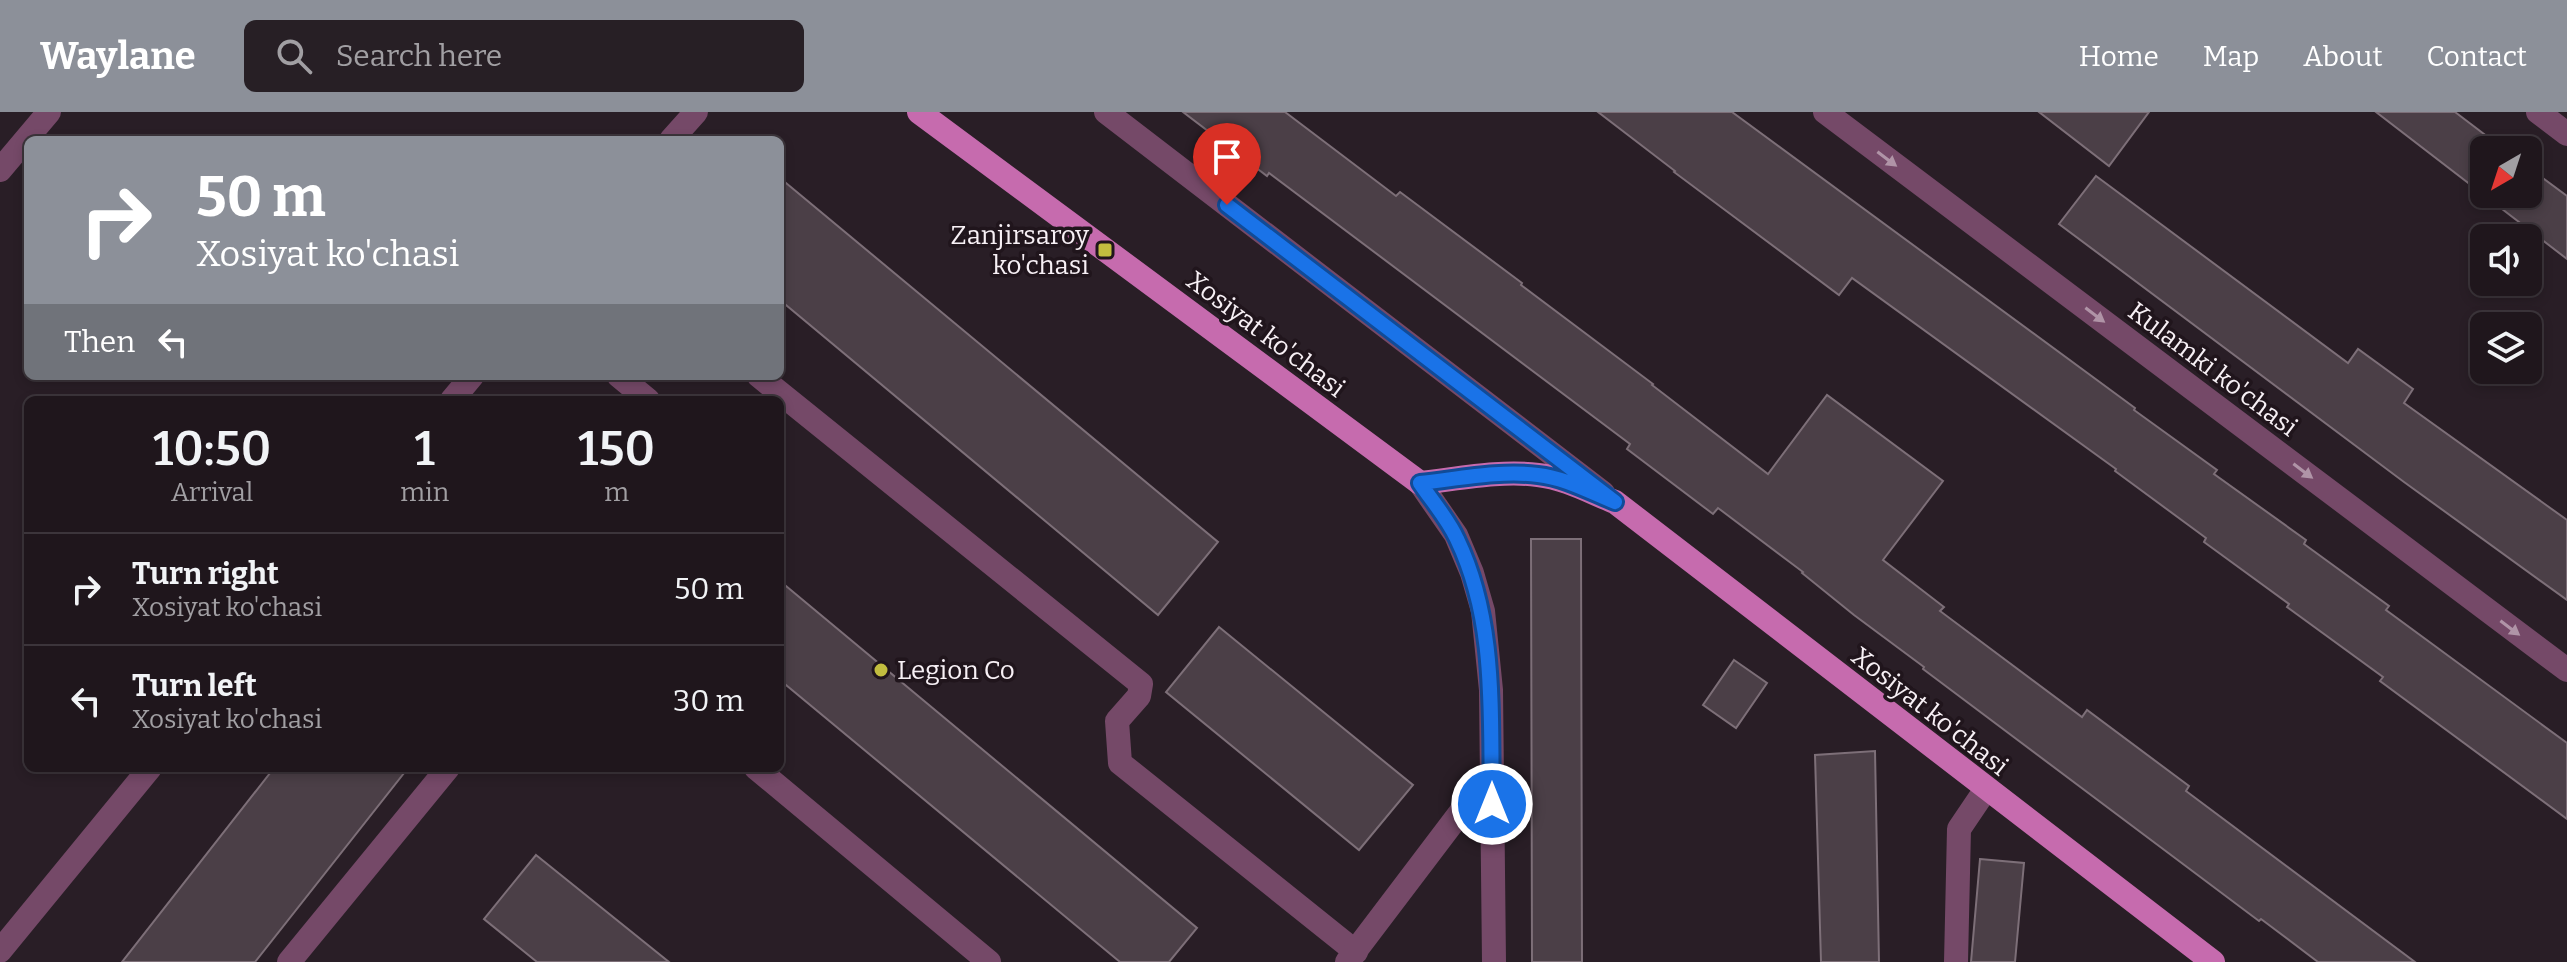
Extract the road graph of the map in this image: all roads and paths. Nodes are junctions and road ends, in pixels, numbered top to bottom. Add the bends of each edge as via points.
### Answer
1 (49, 112) edge
2 (696, 112) edge
3 (919, 112) edge
4 (1106, 112) edge
5 (1825, 112) edge
6 (2538, 112) edge
7 (2567, 134) edge
8 (29, 136) edge
9 (675, 136) edge
10 (24, 142) edge
11 (0, 170) edge
12 (469, 380) edge
13 (624, 380) edge
14 (764, 380) edge
15 (455, 396) edge
16 (643, 396) edge
17 (784, 396) edge
18 (784, 396) edge
19 (1420, 483) junction
20 (1615, 502) junction
21 (2567, 670) edge
22 (147, 772) edge
23 (445, 772) edge
24 (761, 772) edge
25 (1491, 772) junction
26 (1986, 789) junction
27 (0, 951) edge
28 (1352, 957) edge
29 (289, 962) edge
30 (989, 962) edge
31 (1494, 962) edge
32 (1956, 962) edge
33 (2213, 962) edge

1 - 8 street
2 - 9 street
3 - 19 main road, Xosiyat ko'chasi
4 - 20 street, Xosiyat ko'chasi
5 -> 21 street, Kulamki ko'chasi
6 - 7 street
10 - 11 street
12 - 15 street
13 - 16 street
14 - 17 street
18 - 28 street via 1141,684 1139,696 1117,721 1120,763
19 - 20 main road, Xosiyat ko'chasi via 1538,475
19 - 25 street via 1456,535 1483,611 1491,690
20 - 26 main road, Xosiyat ko'chasi
22 - 27 street
23 - 29 street
24 - 30 street
25 - 28 street
25 - 31 street
26 - 32 street via 1959,829
26 - 33 main road, Xosiyat ko'chasi

